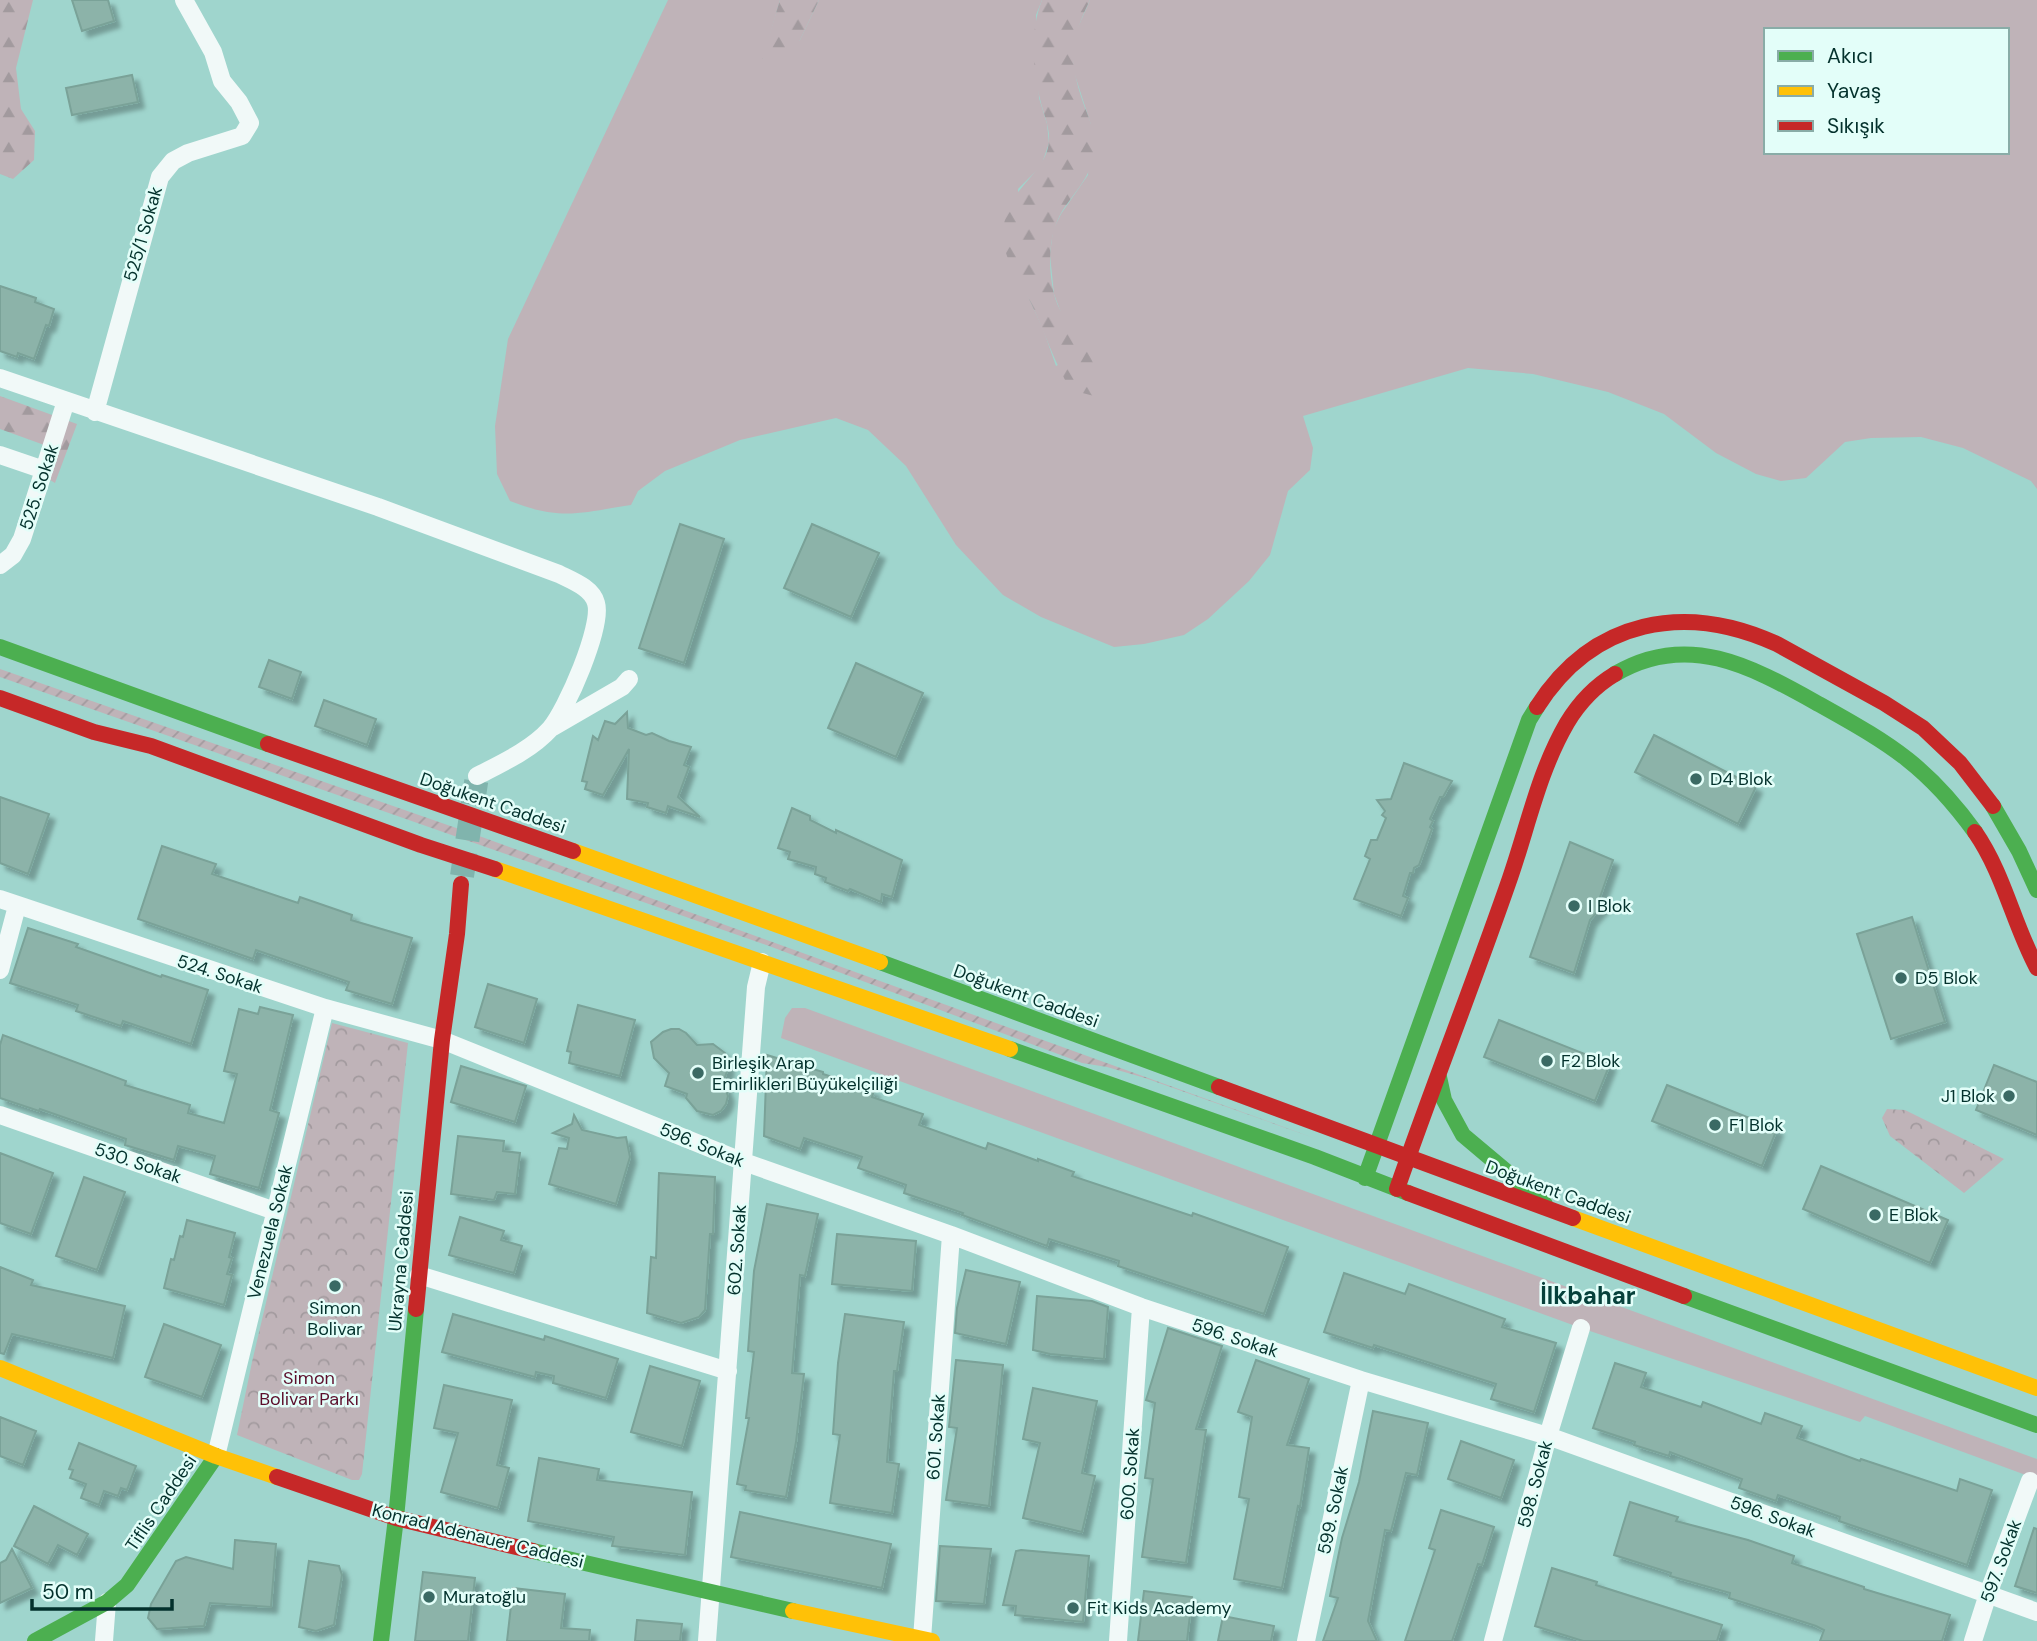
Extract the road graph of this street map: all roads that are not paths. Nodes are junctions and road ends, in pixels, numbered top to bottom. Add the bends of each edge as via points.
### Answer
1 (184, 0) edge
2 (0, 378) edge
3 (66, 401) junction
4 (95, 412) junction
5 (0, 455) edge
6 (44, 470) junction
7 (0, 565) edge
8 (0, 647) edge
9 (629, 679) dead end
10 (0, 698) edge
11 (550, 729) junction
12 (477, 776) dead end
13 (461, 884) tunnel mouth
14 (2037, 890) edge
15 (0, 899) edge
16 (17, 906) junction
17 (762, 962) junction
18 (2037, 968) edge
19 (0, 970) edge
20 (325, 1009) junction
21 (442, 1040) junction
22 (1439, 1077) junction
23 (0, 1115) edge
24 (1376, 1146) junction
25 (1408, 1158) junction
26 (744, 1162) junction
27 (1365, 1178) junction
28 (1398, 1189) junction
29 (275, 1211) junction
30 (1557, 1213) junction
31 (951, 1235) junction
32 (419, 1275) junction
33 (1141, 1307) junction
34 (1581, 1328) dead end
35 (0, 1368) edge
36 (727, 1371) junction
37 (1361, 1380) junction
38 (2037, 1388) edge
39 (2037, 1425) edge
40 (1548, 1436) junction
41 (216, 1456) junction
42 (2029, 1482) dead end
43 (396, 1518) junction
44 (709, 1594) junction
45 (1988, 1594) junction
46 (107, 1602) junction
47 (2037, 1612) edge
48 (927, 1640) edge
49 (1495, 1640) edge
50 (35, 1641) edge
51 (104, 1641) edge
52 (381, 1641) edge
53 (708, 1641) edge
54 (1118, 1641) edge
55 (1306, 1641) edge
56 (1973, 1641) edge

1 - 4 street, 525/1 Sokak via 213,52 222,81 250,123 242,136 188,152 160,177
2 - 3 street
3 - 4 street
3 - 6 street, 525. Sokak
4 - 11 street via 379,506 583,587 595,600 597,614 583,665
5 - 6 street
6 - 7 street, 525. Sokak via 22,539
8 - 24 main road, Doğukent Caddesi
9 - 11 street
10 - 17 main road via 94,732 151,746
11 - 12 street
13 - 21 main road, Ukrayna Caddesi
14 - 24 main road via 2013,836 1989,799 1969,772 1919,725 1754,634 1722,624 1680,620 1627,630 1599,643 1563,671 1529,720
15 - 16 street, 524. Sokak
16 - 19 street
16 - 20 street, 524. Sokak
17 - 26 street, 602. Sokak via 756,987
17 - 27 main road
18 - 22 main road via 1992,859 1960,812 1920,768 1843,717 1755,670 1710,656 1655,658 1631,665 1598,686 1563,730
20 - 21 street, 524. Sokak
20 - 29 street, Venezuela Sokak
21 - 26 street, 596. Sokak
21 - 32 main road, Ukrayna Caddesi
22 - 25 main road
22 - 30 main road via 1444,1100 1463,1135
23 - 29 street, 530. Sokak
24 - 25 main road, Doğukent Caddesi
24 - 27 main road
25 - 28 main road
25 - 30 main road, Doğukent Caddesi
26 - 31 street, 596. Sokak
26 - 36 street, 602. Sokak
27 - 28 main road
28 - 39 main road
29 - 41 street, Venezuela Sokak
30 - 38 main road, Doğukent Caddesi
31 - 33 street, 596. Sokak
31 - 48 street, 601. Sokak
32 - 36 street
32 - 43 main road, Ukrayna Caddesi
33 - 37 street, 596. Sokak
33 - 54 street, 600. Sokak
34 - 40 street, 598. Sokak
35 - 41 main road, Konrad Adenauer Caddesi
36 - 44 street, 602. Sokak
37 - 40 street, 596. Sokak
37 - 55 street, 599. Sokak
40 - 45 street, 596. Sokak
40 - 49 street, 598. Sokak
41 - 43 main road, Konrad Adenauer Caddesi
41 - 46 main road, Tiflis Caddesi via 134,1577
42 - 45 street, 597. Sokak
43 - 44 main road, Konrad Adenauer Caddesi
43 - 52 main road, Ukrayna Caddesi
44 - 48 main road, Konrad Adenauer Caddesi
44 - 53 street, 602. Sokak
45 - 47 street, 596. Sokak
45 - 56 street, 597. Sokak
46 - 50 main road, Tiflis Caddesi
46 - 51 street

